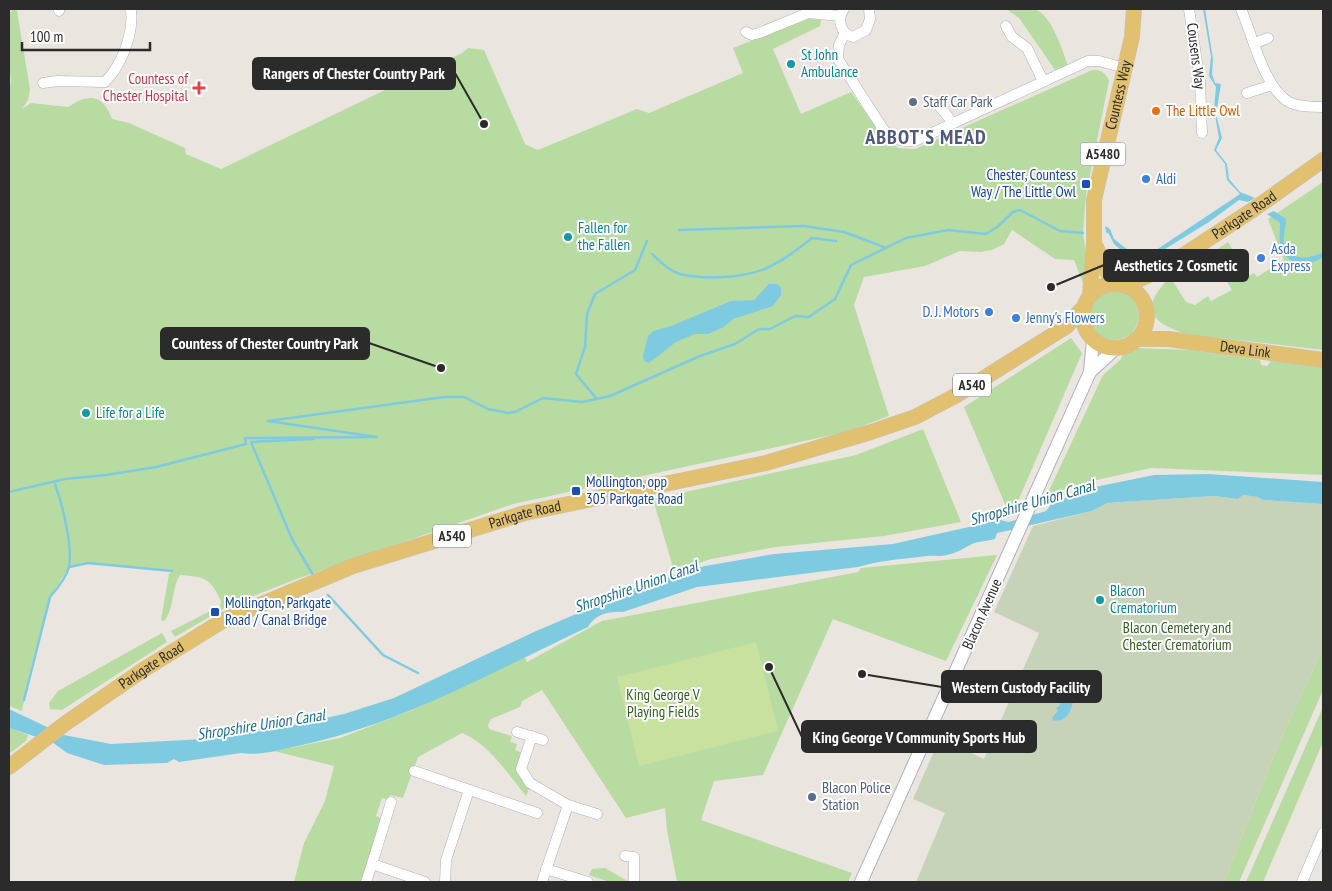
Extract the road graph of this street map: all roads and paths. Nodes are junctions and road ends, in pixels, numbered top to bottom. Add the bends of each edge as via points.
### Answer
1 (131, 9) edge
2 (869, 9) edge
3 (1134, 9) edge
4 (1189, 9) edge
5 (1242, 9) edge
6 (842, 12) edge
7 (1006, 26) dead end
8 (746, 32) dead end
9 (845, 33) junction
10 (1268, 38) dead end
11 (1255, 42) junction
12 (1125, 68) junction
13 (1043, 81) junction
14 (43, 83) dead end
15 (1272, 85) junction
16 (1247, 94) dead end
17 (1323, 107) edge
18 (940, 108) dead end
19 (953, 123) junction
20 (1202, 134) dead end
21 (1323, 160) edge
22 (1094, 241) junction
23 (1164, 268) junction
24 (1119, 285) junction
25 (1090, 296) junction
26 (1143, 300) junction
27 (1082, 309) junction
28 (1147, 315) junction
29 (1067, 326) junction
30 (1089, 334) junction
31 (1136, 339) junction
32 (1168, 339) junction
33 (1116, 348) junction
34 (1323, 360) edge
35 (1090, 372) junction
36 (517, 732) dead end
37 (532, 736) junction
38 (543, 740) dead end
39 (9, 767) edge
40 (414, 771) dead end
41 (469, 790) junction
42 (391, 802) dead end
43 (568, 805) junction
44 (537, 813) dead end
45 (597, 814) dead end
46 (1323, 833) edge
47 (634, 855) dead end
48 (372, 864) junction
49 (546, 868) junction
50 (577, 880) edge
51 (366, 882) edge
52 (424, 882) edge
53 (445, 882) edge
54 (542, 882) edge
55 (588, 882) edge
56 (634, 882) edge
57 (861, 882) edge
58 (1302, 882) edge

1 - 14 street via 126,45 119,64 105,82
2 - 9 street via 866,30 853,37
3 - 12 main road, Countess Way / A5480
4 - 20 street, Cousens Way via 1200,82
5 - 11 street
6 - 8 street via 808,12 760,33 752,35
6 - 9 street via 841,28
7 - 13 street via 1012,37 1027,48
9 - 19 street via 839,45 838,59 892,137 917,140
10 - 11 street
11 - 15 street
12 - 13 street via 1093,61
12 - 22 main road, Countess Way / A5480 via 1094,200
13 - 19 street
15 - 16 street
15 - 17 street via 1288,101
18 - 19 street
21 - 23 main road, Parkgate Road
22 - 24 main road, Countess Way / A5480 via 1100,259
22 - 25 main road, Countess Way / A5480
23 - 24 main road, Parkgate Road
23 - 26 main road, Parkgate Road
24 - 25 main road via 1096,290
24 - 26 main road
25 - 27 main road, A540
26 - 28 main road
27 - 29 main road, Parkgate Road / A540
27 - 30 main road
28 - 31 main road via 1142,332
28 - 32 main road
29 - 30 main road
29 - 39 main road, Parkgate Road / A540 via 957,395 914,417 871,432 766,463 525,513 352,566 224,620 143,670
30 - 33 main road via 1100,344
30 - 35 street, Blacon Avenue
31 - 32 main road, Deva Link
31 - 33 main road
32 - 34 main road, Deva Link
33 - 35 street, Blacon Avenue
35 - 57 street, Blacon Avenue
36 - 37 street
37 - 38 street
37 - 43 street via 521,769 530,783
40 - 41 street
41 - 44 street
41 - 53 street via 446,860
42 - 48 street
43 - 45 street
43 - 49 street
46 - 58 street
47 - 56 street
48 - 51 street
48 - 52 street
49 - 50 street
49 - 54 street
50 - 55 street

